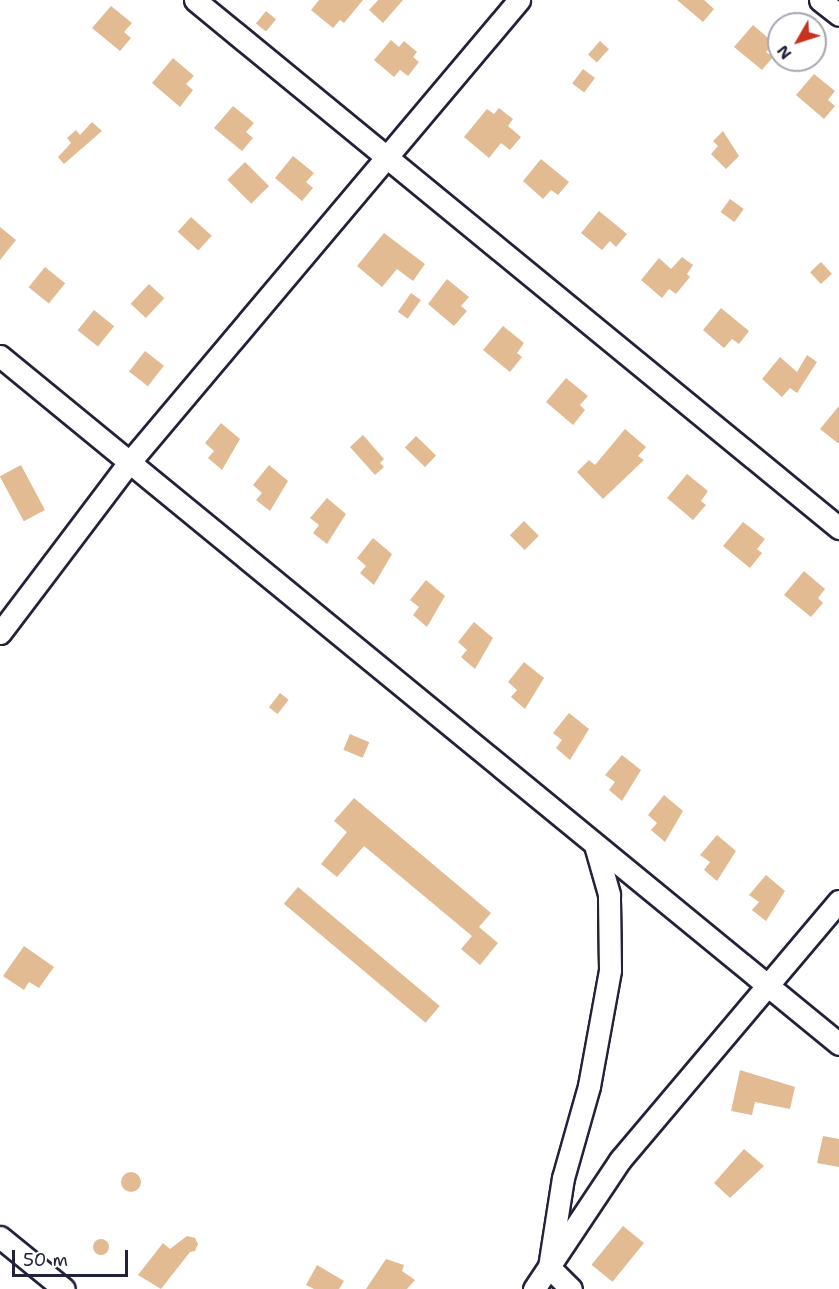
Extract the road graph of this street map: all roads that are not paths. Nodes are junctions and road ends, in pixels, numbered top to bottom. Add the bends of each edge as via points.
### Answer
1 (195, 0) edge
2 (519, 0) edge
3 (820, 0) edge
4 (839, 15) edge
5 (387, 158) junction
6 (0, 356) edge
7 (128, 464) junction
8 (839, 528) edge
9 (0, 633) edge
10 (595, 845) junction
11 (839, 901) edge
12 (770, 986) junction
13 (839, 1044) edge
14 (0, 1237) edge
15 (549, 1267) junction
16 (64, 1289) edge
17 (534, 1289) edge
18 (571, 1289) edge

1 - 5 street
2 - 5 street
3 - 4 street
5 - 7 street
5 - 8 street
6 - 7 street
7 - 9 street
7 - 10 street
10 - 12 street
10 - 15 street via 609,894 610,970 589,1086 563,1178
11 - 12 street
12 - 13 street
12 - 15 street via 620,1160
14 - 16 street
15 - 17 street
15 - 18 street

